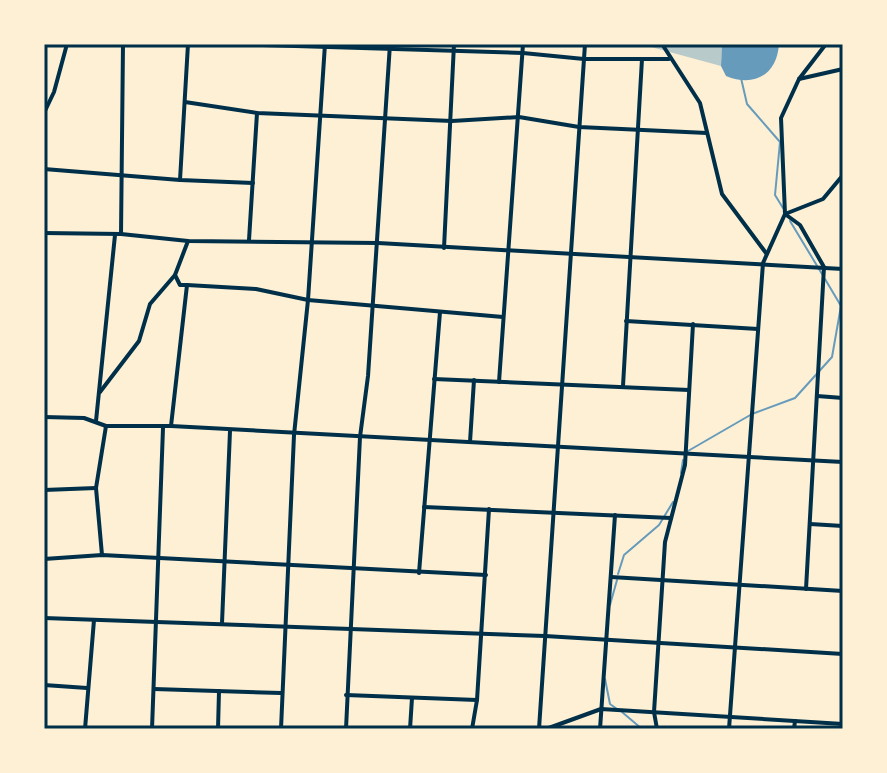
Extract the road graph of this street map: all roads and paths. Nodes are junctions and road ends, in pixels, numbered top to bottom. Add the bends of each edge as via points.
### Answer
1 (67, 44) edge
2 (123, 44) edge
3 (188, 44) edge
4 (232, 44) edge
5 (390, 44) edge
6 (454, 44) edge
7 (523, 44) edge
8 (585, 44) edge
9 (662, 44) edge
10 (826, 44) edge
11 (288, 45) edge
12 (325, 46) edge
13 (389, 51) junction
14 (454, 51) junction
15 (523, 53) junction
16 (584, 59) junction
17 (642, 59) junction
18 (669, 59) junction
19 (843, 69) edge
20 (799, 79) junction
21 (185, 102) junction
22 (44, 113) edge
23 (257, 113) junction
24 (322, 116) junction
25 (519, 117) junction
26 (385, 119) junction
27 (452, 121) junction
28 (579, 127) junction
29 (638, 129) junction
30 (707, 133) junction
31 (44, 169) edge
32 (121, 174) junction
33 (843, 175) edge
34 (180, 180) junction
35 (253, 183) junction
36 (785, 214) junction
37 (44, 233) edge
38 (118, 234) junction
39 (249, 240) junction
40 (188, 241) junction
41 (312, 241) junction
42 (378, 243) junction
43 (444, 248) junction
44 (509, 250) junction
45 (766, 253) junction
46 (569, 255) junction
47 (629, 257) junction
48 (763, 263) junction
49 (824, 267) junction
50 (843, 269) edge
51 (175, 275) junction
52 (187, 285) junction
53 (308, 300) junction
54 (374, 307) junction
55 (440, 312) junction
56 (503, 317) junction
57 (626, 321) junction
58 (693, 324) junction
59 (758, 329) junction
60 (434, 379) junction
61 (474, 380) junction
62 (499, 382) junction
63 (561, 384) junction
64 (623, 386) junction
65 (689, 390) junction
66 (100, 392) junction
67 (817, 396) junction
68 (843, 398) edge
69 (44, 417) edge
70 (96, 421) junction
71 (106, 426) junction
72 (163, 426) junction
73 (171, 426) junction
74 (230, 431) junction
75 (294, 435) junction
76 (360, 437) junction
77 (428, 439) junction
78 (470, 442) junction
79 (557, 449) junction
80 (684, 454) junction
81 (748, 457) junction
82 (814, 460) junction
83 (843, 462) edge
84 (96, 488) junction
85 (44, 490) edge
86 (424, 507) junction
87 (489, 509) junction
88 (553, 512) junction
89 (615, 515) junction
90 (671, 518) junction
91 (810, 524) junction
92 (843, 526) edge
93 (102, 555) junction
94 (44, 559) edge
95 (159, 559) junction
96 (224, 562) junction
97 (286, 563) junction
98 (354, 568) junction
99 (419, 573) junction
100 (486, 575) junction
101 (611, 577) junction
102 (663, 580) junction
103 (740, 584) junction
104 (806, 589) junction
105 (843, 591) edge
106 (44, 618) edge
107 (94, 620) junction
108 (156, 622) junction
109 (222, 623) junction
110 (283, 626) junction
111 (351, 630) junction
112 (481, 634) junction
113 (545, 636) junction
114 (607, 639) junction
115 (659, 642) junction
116 (736, 647) junction
117 (843, 654) edge
118 (44, 685) edge
119 (87, 688) junction
120 (154, 689) junction
121 (219, 691) junction
122 (281, 693) junction
123 (346, 695) junction
124 (412, 698) junction
125 (477, 700) junction
126 (601, 709) junction
127 (654, 712) junction
128 (730, 716) junction
129 (795, 721) junction
130 (843, 724) edge
131 (85, 729) edge
132 (152, 729) edge
133 (218, 729) edge
134 (281, 729) edge
135 (346, 729) edge
136 (410, 729) edge
137 (472, 729) edge
138 (539, 729) edge
139 (546, 729) edge
140 (600, 729) edge
141 (657, 729) edge
142 (729, 729) edge
143 (794, 729) edge

1 - 22 street
2 - 32 street
3 - 21 street
4 - 11 street
5 - 13 street
6 - 14 street
7 - 15 street
8 - 16 street
9 - 18 street
10 - 20 street
11 - 12 street
12 - 13 street
12 - 24 street
13 - 14 street
13 - 26 street
14 - 15 street
14 - 27 street
15 - 16 street
15 - 25 street
16 - 17 street
16 - 28 street
17 - 18 street
17 - 29 street
18 - 30 street via 700,103
19 - 20 street
20 - 36 street via 781,118
21 - 23 street
21 - 34 street
23 - 24 street
23 - 35 street
24 - 26 street
24 - 41 street
25 - 27 street
25 - 28 street
25 - 44 street
26 - 27 street
26 - 42 street
27 - 43 street
28 - 29 street
28 - 46 street
29 - 30 street
29 - 47 street
30 - 45 street via 722,194
31 - 32 street
32 - 34 street
32 - 38 street
33 - 36 street via 823,199
34 - 35 street
35 - 39 street
36 - 45 street
36 - 49 street via 800,225
37 - 38 street
38 - 40 street
38 - 66 street
39 - 40 street
39 - 41 street
40 - 51 street
41 - 42 street
41 - 53 street
42 - 43 street
42 - 54 street
43 - 44 street
44 - 46 street
44 - 56 street
45 - 48 street
46 - 47 street
46 - 63 street
47 - 48 street
47 - 57 street
48 - 49 street
48 - 59 street
49 - 50 street
49 - 67 street
51 - 52 street via 180,285
51 - 66 street via 150,304 139,341
52 - 53 street via 256,289
52 - 73 street
53 - 54 street
53 - 75 street
54 - 55 street
54 - 76 street
55 - 56 street
55 - 60 street
56 - 62 street
57 - 58 street
57 - 64 street
58 - 59 street
58 - 65 street
59 - 81 street
60 - 61 street
60 - 77 street
61 - 62 street
61 - 78 street
62 - 63 street
63 - 64 street
63 - 79 street
64 - 65 street
65 - 80 street
66 - 70 street
67 - 68 street
67 - 82 street
69 - 70 street
70 - 71 street
71 - 72 street
71 - 84 street
72 - 73 street
72 - 95 street
73 - 74 street
74 - 75 street
74 - 96 street
75 - 76 street
75 - 97 street
76 - 77 street
76 - 98 street
77 - 78 street
77 - 86 street
78 - 79 street
79 - 80 street
79 - 88 street
80 - 81 street
80 - 90 street
81 - 82 street
81 - 103 street
82 - 83 street
82 - 91 street
84 - 85 street
84 - 93 street
86 - 87 street
86 - 99 street
87 - 88 street
87 - 100 street
88 - 89 street
88 - 113 street
89 - 90 street
89 - 101 street
90 - 102 street
91 - 92 street
91 - 104 street
93 - 94 street
93 - 95 street
95 - 96 street
95 - 108 street
96 - 97 street
96 - 109 street
97 - 98 street
97 - 110 street
98 - 99 street
98 - 111 street
99 - 100 street
100 - 112 street
101 - 102 street
101 - 114 street
102 - 103 street
102 - 115 street
103 - 104 street
103 - 116 street
104 - 105 street
106 - 107 street
107 - 108 street
107 - 119 street
108 - 109 street
108 - 120 street
109 - 110 street
110 - 111 street
110 - 122 street
111 - 112 street
111 - 123 street
112 - 113 street
112 - 125 street
113 - 114 street
113 - 138 street
114 - 115 street
114 - 126 street
115 - 116 street
115 - 127 street
116 - 117 street
116 - 128 street
118 - 119 street
119 - 131 street
120 - 121 street
120 - 132 street
121 - 122 street
121 - 133 street
122 - 134 street
123 - 124 street
123 - 135 street
124 - 125 street
124 - 136 street
125 - 137 street
126 - 127 street
126 - 139 street
126 - 140 street
127 - 128 street
127 - 141 street
128 - 129 street
128 - 142 street
129 - 130 street
129 - 143 street

